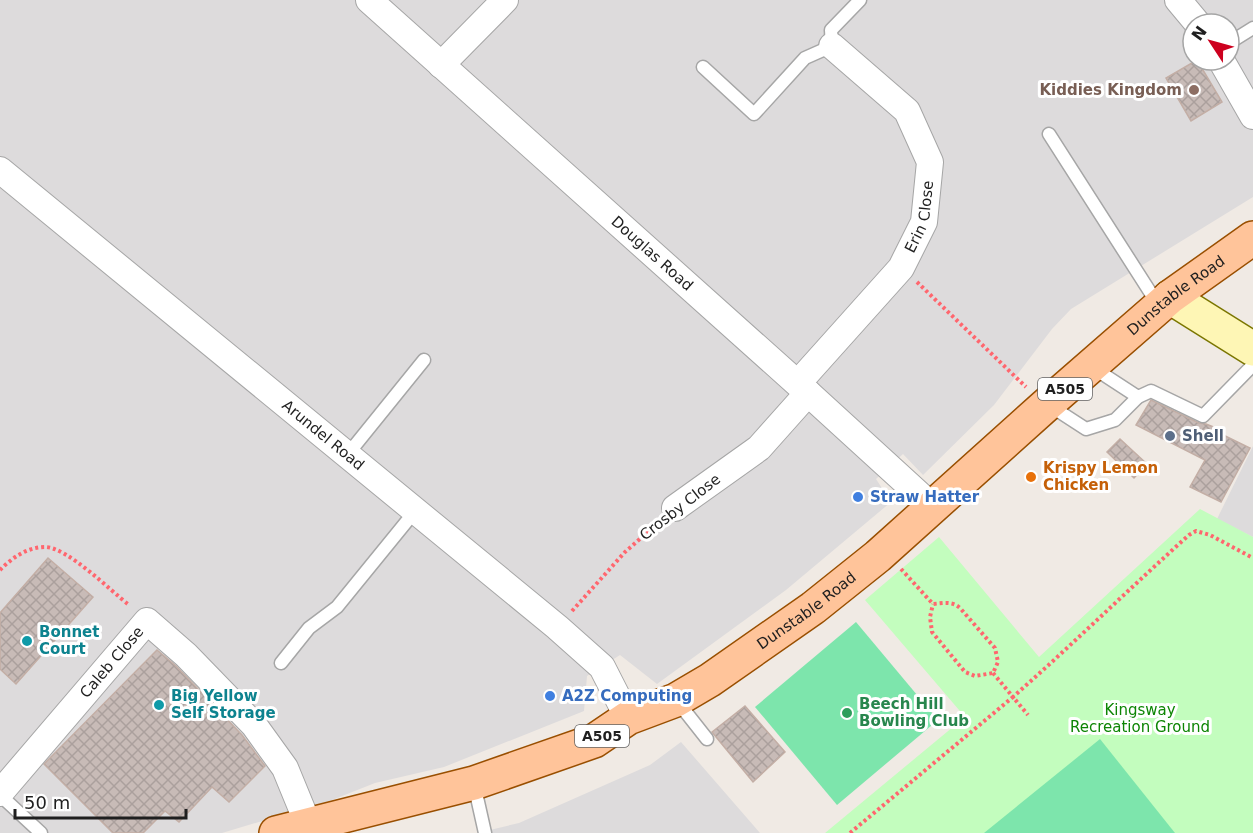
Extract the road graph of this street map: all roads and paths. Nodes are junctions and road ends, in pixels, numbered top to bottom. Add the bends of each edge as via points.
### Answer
1 (369, 0) edge
2 (505, 0) edge
3 (860, 0) edge
4 (1178, 0) edge
5 (1188, 12) edge
6 (832, 46) junction
7 (441, 65) junction
8 (703, 67) dead end
9 (1228, 72) edge
10 (1253, 116) edge
11 (1049, 134) dead end
12 (0, 170) edge
13 (1253, 238) edge
14 (901, 268) junction
15 (1165, 302) junction
16 (1253, 349) edge
17 (424, 360) dead end
18 (1253, 365) edge
19 (1091, 367) junction
20 (803, 388) junction
21 (1138, 397) junction
22 (1046, 405) junction
23 (348, 454) junction
24 (675, 508) joint
25 (934, 508) junction
26 (416, 510) junction
27 (1253, 558) edge
28 (897, 564) dead end
29 (0, 570) edge
30 (933, 604) junction
31 (147, 621) junction
32 (557, 627) junction
33 (281, 663) dead end
34 (993, 673) junction
35 (1013, 697) junction
36 (676, 700) junction
37 (1028, 716) dead end
38 (628, 718) junction
39 (707, 740) dead end
40 (474, 783) junction
41 (0, 794) edge
42 (353, 823) edge
43 (308, 824) junction
44 (41, 833) edge
45 (276, 833) edge
46 (485, 833) edge
47 (850, 833) edge

1 - 7 street, Douglas Road
2 - 7 street
3 - 6 lane via 831,30
4 - 5 street
6 - 8 lane via 805,58 754,114
6 - 14 street, Erin Close via 907,111 930,162 924,222
7 - 20 street, Douglas Road
9 - 10 street
11 - 15 lane
12 - 23 street, Arundel Road
13 - 15 main road, Dunstable Road / A505
14 - 20 street, Erin Close
14 - 22 path
15 - 16 street
15 - 19 main road, Dunstable Road / A505
17 - 23 lane
18 - 21 lane via 1203,416 1151,391
19 - 21 lane
19 - 22 main road, Dunstable Road / A505
20 - 24 street, Crosby Close via 759,448
20 - 25 street, Douglas Road
21 - 22 lane via 1115,420 1086,429
22 - 25 main road, Dunstable Road / A505
23 - 26 street, Arundel Road
24 - 32 path, Crosby Close via 625,552
25 - 36 main road, Dunstable Road / A505 via 813,608
26 - 32 street, Arundel Road
26 - 33 lane via 337,607 309,628
27 - 35 path via 1203,532 1189,535
28 - 30 path
29 - 31 path via 27,550 46,547 67,554
30 - 34 path via 955,604 995,648 998,662
30 - 34 path via 932,632 965,672 975,676
31 - 41 street, Caleb Close
31 - 43 street, Caleb Close via 254,725 285,768
32 - 38 street, Arundel Road via 602,667
34 - 35 path
35 - 37 path
35 - 47 path
36 - 38 main road, Dunstable Road / A505
36 - 39 lane
38 - 40 main road, Dunstable Road / A505 via 594,741
40 - 42 main road, Dunstable Road / A505
40 - 46 lane
41 - 44 lane
42 - 43 main road, Dunstable Road / A505
43 - 45 main road, Dunstable Road / A505

